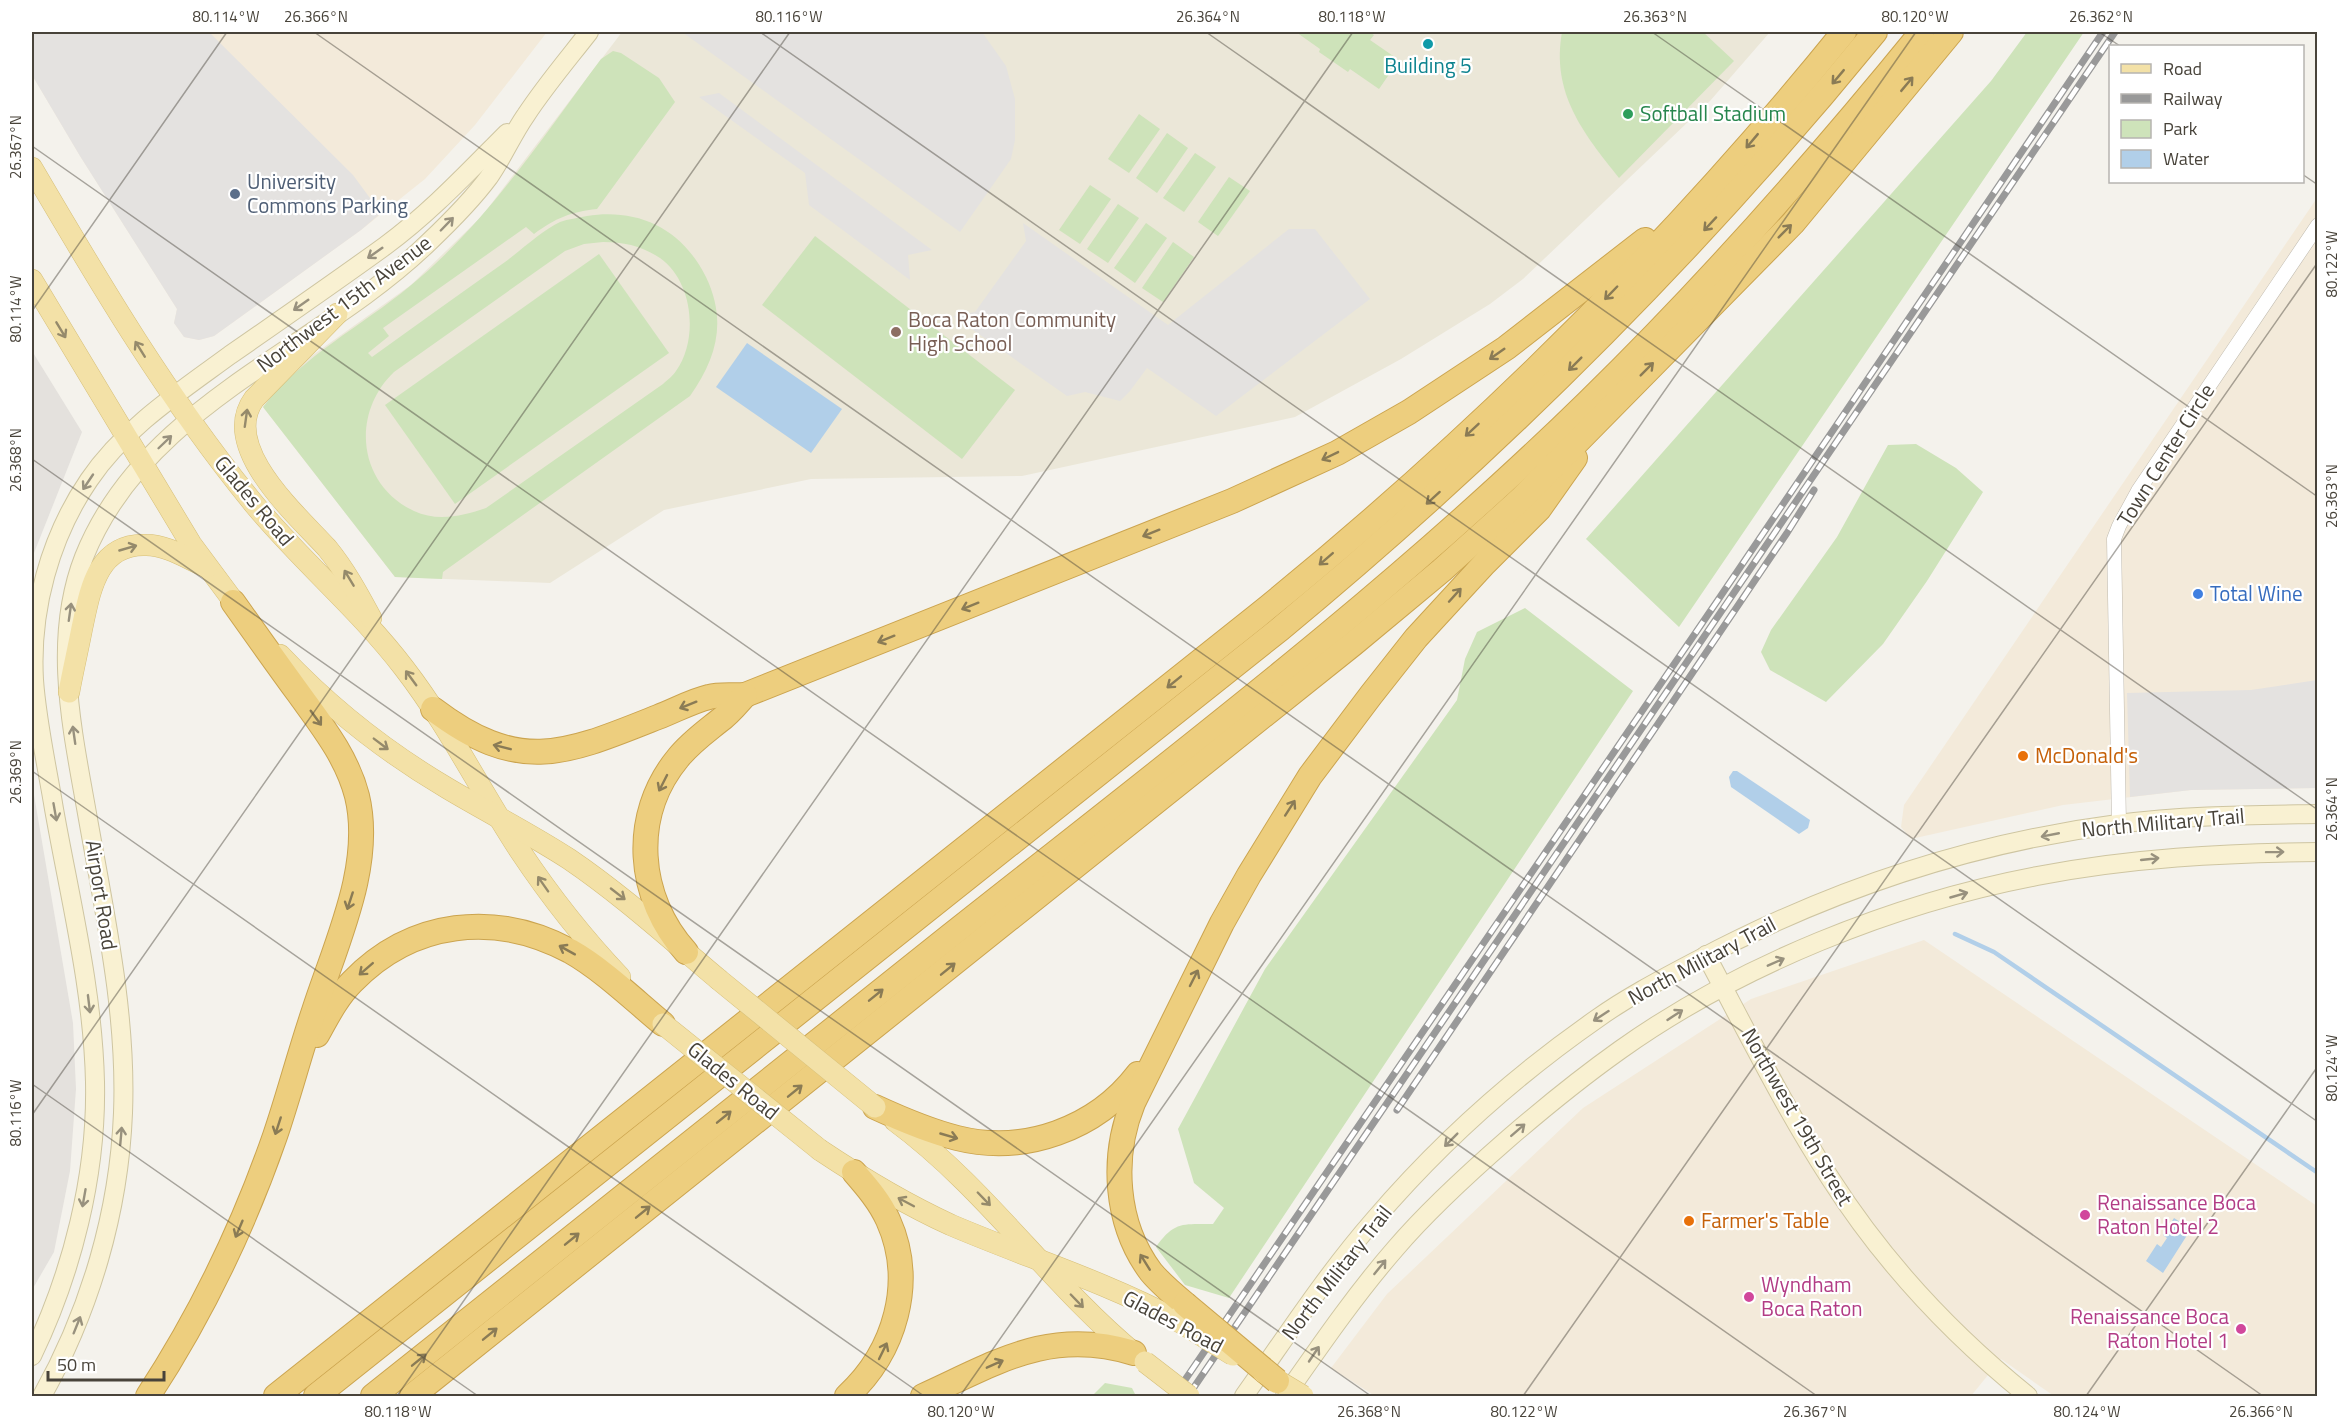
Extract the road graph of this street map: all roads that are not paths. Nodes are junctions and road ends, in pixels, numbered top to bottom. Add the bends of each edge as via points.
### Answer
1 (589, 32) edge
2 (1844, 32) edge
3 (1875, 32) edge
4 (1922, 32) edge
5 (1951, 32) edge
6 (526, 114) junction
7 (32, 168) edge
8 (1708, 189) junction
9 (2318, 225) edge
10 (32, 280) edge
11 (337, 314) junction
12 (173, 398) junction
13 (1606, 411) junction
14 (189, 420) junction
15 (126, 438) junction
16 (142, 464) junction
17 (207, 567) junction
18 (233, 602) junction
19 (388, 648) junction
20 (69, 692) junction
21 (745, 695) junction
22 (433, 709) junction
23 (2318, 814) edge
24 (499, 817) junction
25 (2119, 824) junction
26 (2318, 852) edge
27 (686, 952) junction
28 (1706, 955) junction
29 (1724, 987) junction
30 (663, 1024) junction
31 (1167, 1030) junction
32 (294, 1076) junction
33 (875, 1107) junction
34 (854, 1172) junction
35 (1037, 1258) junction
36 (1180, 1312) junction
37 (32, 1356) edge
38 (1139, 1358) junction
39 (1281, 1389) edge
40 (42, 1396) edge
41 (148, 1396) edge
42 (276, 1396) edge
43 (315, 1396) edge
44 (373, 1396) edge
45 (412, 1396) edge
46 (848, 1396) edge
47 (923, 1396) edge
48 (1189, 1396) edge
49 (1244, 1396) edge
50 (1303, 1396) edge
51 (2028, 1396) edge

1 - 6 street, Northwest 15th Avenue
2 -> 8 highway
3 -> 43 highway via 1770,157 1656,282 1569,371 1410,519 1280,628
44 -> 4 highway via 1150,778 1419,558 1588,403 1684,304 1780,199
13 -> 5 highway via 1793,223
11 -> 6 street, Northwest 15th Avenue via 409,260 452,219 490,175
6 -> 12 street, Northwest 15th Avenue via 402,233
12 -> 7 main road, Glades Road
8 -> 21 highway via 1506,348 1409,412 1345,448 1232,501
8 -> 42 highway via 1516,389 1302,579
9 - 25 street, Town Center Circle via 2138,490 2114,539
10 -> 15 main road, Glades Road
11 - 14 street, Northwest 15th Avenue
19 -> 11 main road via 346,573 273,488 252,454 244,431 246,413 254,399
12 - 14 main road, Glades Road
12 - 15 street, Airport Road
31 -> 13 highway via 1249,875 1310,776 1416,638 1551,495
45 -> 13 highway via 1353,644 1498,520
16 -> 14 street, Airport Road
14 - 19 main road, Glades Road via 273,526
15 - 16 main road, Glades Road
15 -> 37 street, Airport Road via 90,478 64,525 49,564 36,627 36,702 88,997 95,1084 88,1171 78,1227 53,1307
16 - 17 main road, Glades Road
20 -> 16 street, Airport Road via 68,628 79,574 106,513
17 - 18 main road, Glades Road
20 -> 17 main road via 90,594 106,561 124,549 146,545
18 -> 24 main road, Glades Road via 286,661 355,723 421,772
18 -> 32 highway via 339,752 354,786 360,817 361,853 356,882
22 -> 19 main road, Glades Road
40 -> 20 street, Airport Road via 75,1331 102,1251 118,1168 123,1113 112,968
21 -> 22 highway via 708,697 590,744 549,752 490,744
21 -> 27 highway via 676,760 659,790 648,823 645,856 653,900 662,922
22 - 24 main road, Glades Road
23 - 25 street, North Military Trail via 2190,817
24 -> 27 main road, Glades Road via 606,885
30 -> 24 main road, Glades Road via 560,908
25 -> 28 street, North Military Trail via 1999,845 1886,877 1797,911
29 -> 26 street, North Military Trail via 1871,922 2013,881 2175,857
27 - 33 main road, Glades Road, bridge
28 - 29 street, Northwest 19th Street
28 -> 49 street, North Military Trail via 1599,1017 1453,1136 1374,1220 1317,1292
39 -> 29 street, North Military Trail via 1397,1246 1477,1166 1621,1049
29 - 51 street, Northwest 19th Street via 1810,1147 1872,1238 1968,1345
30 -> 32 highway via 584,960 557,944 513,928 465,927 416,939 390,951 362,972 331,1010
30 - 34 main road, Glades Road, bridge via 820,1150
33 -> 31 highway via 971,1141 1020,1142 1049,1136 1081,1123 1114,1100 1137,1075
36 -> 31 highway via 1139,1254 1123,1210 1119,1183 1120,1149 1128,1115
32 -> 41 highway via 228,1255
33 -> 35 main road, Glades Road via 927,1146 975,1190
35 -> 34 main road, Glades Road via 930,1215
46 -> 34 highway via 882,1355 895,1323 900,1291 899,1260 888,1220
35 - 36 main road, Glades Road
35 -> 38 main road, Glades Road
36 - 39 highway, bridge
47 -> 38 highway via 1049,1345 1097,1344
38 - 48 main road, Glades Road, bridge
39 - 50 main road, bridge

